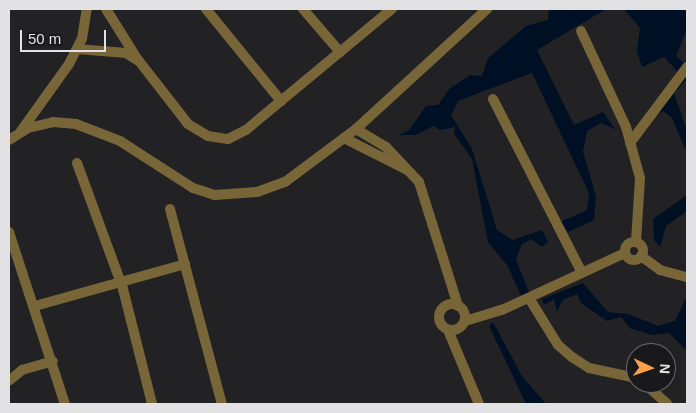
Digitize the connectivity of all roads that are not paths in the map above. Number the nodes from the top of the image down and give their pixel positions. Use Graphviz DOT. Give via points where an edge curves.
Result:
graph roads {
  1 [pos="87,9"];
  2 [pos="106,9"];
  3 [pos="206,9"];
  4 [pos="304,9"];
  5 [pos="392,9"];
  6 [pos="487,9"];
  7 [pos="581,31"];
  8 [pos="77,49"];
  9 [pos="340,52"];
  10 [pos="139,60"];
  11 [pos="687,67"];
  12 [pos="493,99"];
  13 [pos="281,101"];
  14 [pos="356,129"];
  15 [pos="19,132"];
  16 [pos="344,138"];
  17 [pos="9,140"];
  18 [pos="630,143"];
  19 [pos="77,163"];
  20 [pos="408,170"];
  21 [pos="170,209"];
  22 [pos="11,237"];
  23 [pos="636,242"];
  24 [pos="625,253"];
  25 [pos="641,256"];
  26 [pos="185,264"];
  27 [pos="582,273"];
  28 [pos="687,277"];
  29 [pos="121,284"];
  30 [pos="533,305"];
  31 [pos="35,306"];
  32 [pos="458,306"];
  33 [pos="465,321"];
  34 [pos="448,330"];
  35 [pos="53,362"];
  36 [pos="626,376"];
  37 [pos="10,380"];
  38 [pos="655,393"];
  39 [pos="65,404"];
  40 [pos="152,404"];
  41 [pos="222,404"];
  42 [pos="479,404"];
  43 [pos="667,404"];
  1 -- 8 [label="street"];
  2 -- 10 [label="street"];
  3 -- 13 [label="street"];
  4 -- 9 [label="street"];
  5 -- 9 [label="street"];
  6 -- 14 [label="street"];
  7 -- 18 [label="street"];
  8 -- 10 [label="street" via="126,53"];
  8 -- 15 [label="street" via="48,98"];
  9 -- 13 [label="street"];
  10 -- 13 [label="street" via="188,124 208,136 228,139"];
  11 -- 18 [label="street"];
  12 -- 27 [label="street"];
  14 -- 16 [label="street"];
  14 -- 20 [label="street" via="386,147"];
  15 -- 16 [label="street" via="53,122 76,124 120,141 194,188 232,196 285,182"];
  15 -- 17 [label="street"];
  16 -- 20 [label="street" via="390,166"];
  18 -- 23 [label="street" via="642,204"];
  19 -- 29 [label="street"];
  20 -- 32 [label="street" via="419,182"];
  21 -- 26 [label="street"];
  22 -- 31 [label="street"];
  23 -- 24 [label="street" via="627,245"];
  23 -- 25 [label="street" via="643,248"];
  24 -- 25 [label="street" via="634,260"];
  24 -- 27 [label="street"];
  25 -- 28 [label="street" via="660,270"];
  26 -- 29 [label="street"];
  26 -- 41 [label="street"];
  27 -- 30 [label="street"];
  29 -- 31 [label="street"];
  29 -- 40 [label="street"];
  30 -- 33 [label="street"];
  30 -- 36 [label="street" via="572,357 589,368"];
  31 -- 35 [label="street"];
  32 -- 33 [label="street"];
  32 -- 34 [label="street" via="450,304 440,312 441,325"];
  33 -- 34 [label="street" via="456,330"];
  34 -- 42 [label="street"];
  35 -- 37 [label="street" via="22,370"];
  35 -- 39 [label="street"];
  38 -- 43 [label="street"];
}
